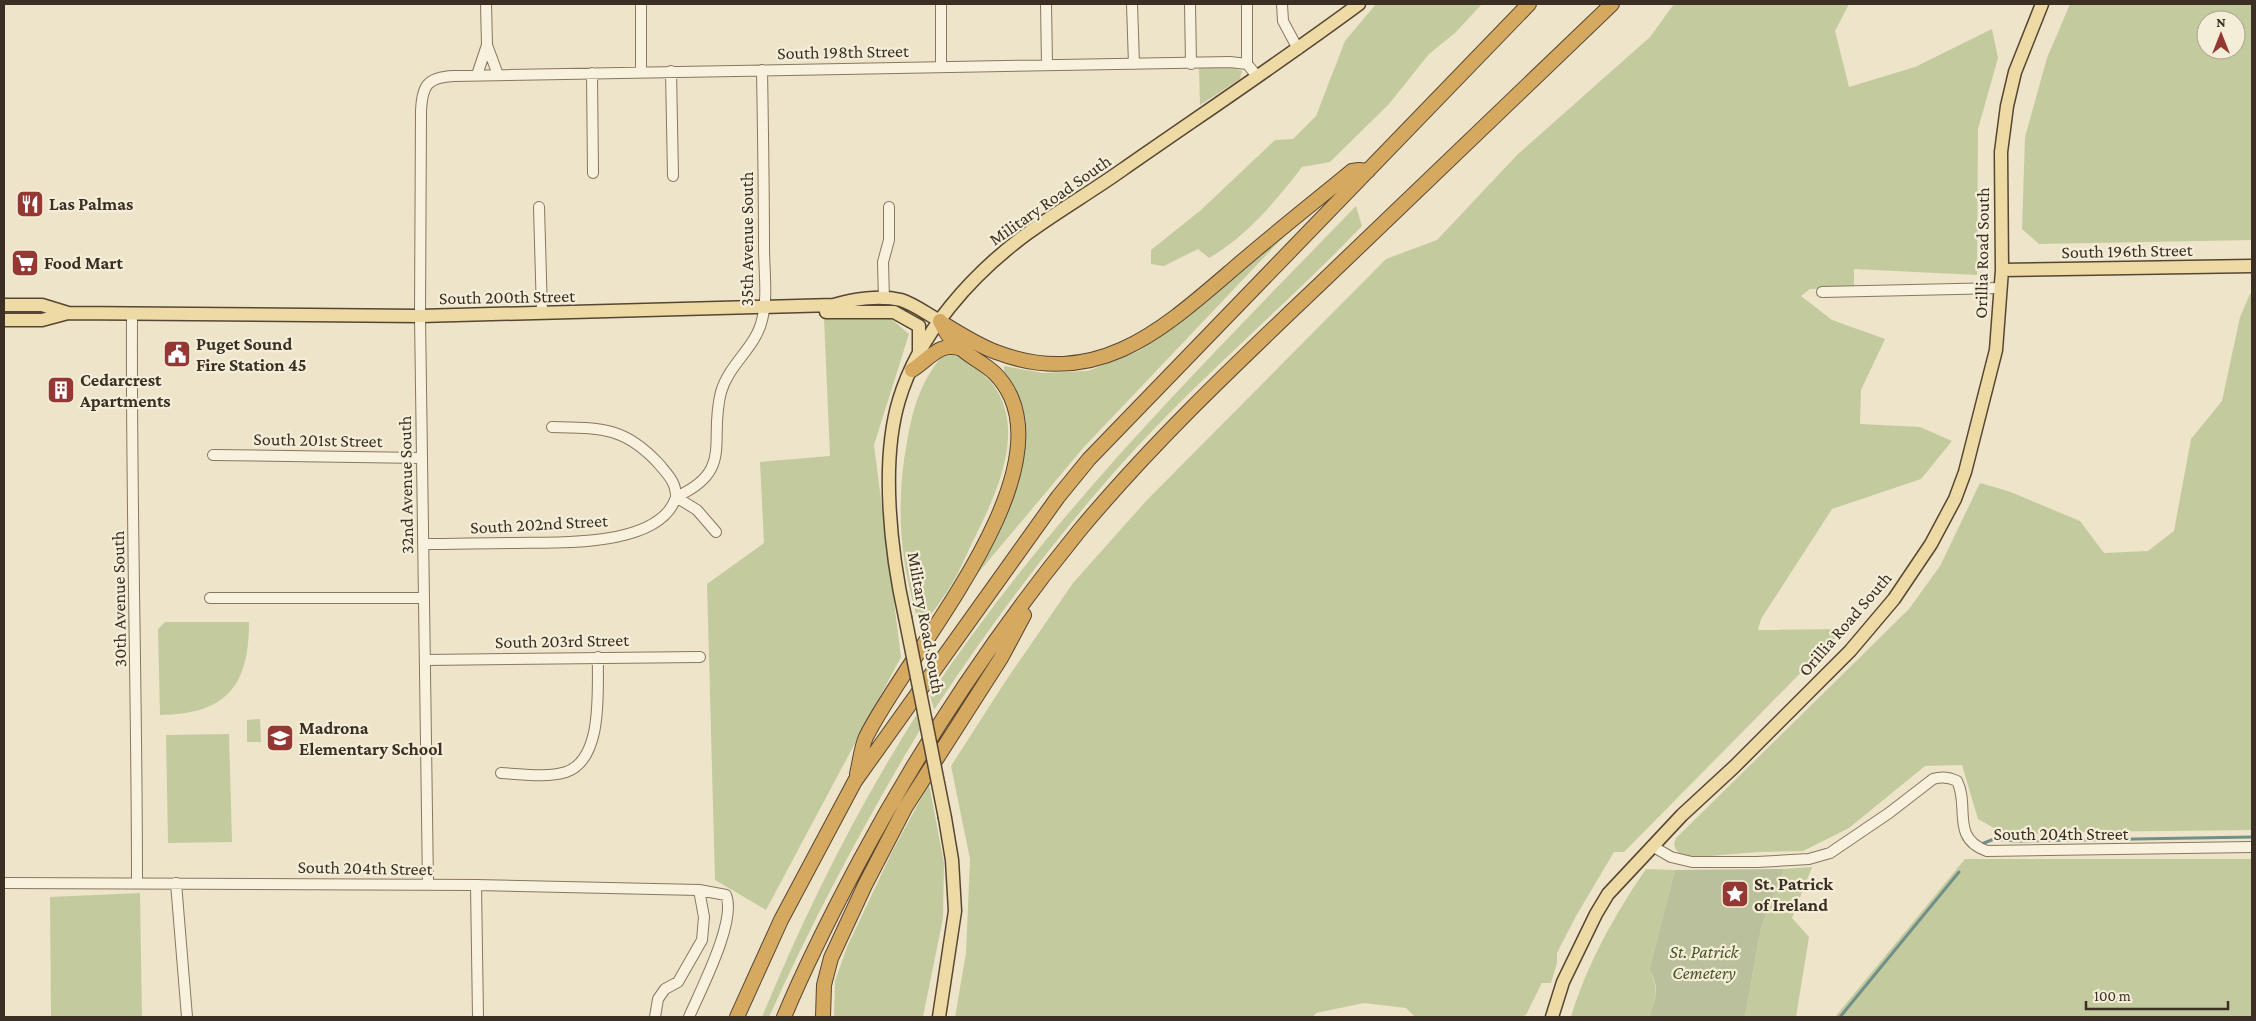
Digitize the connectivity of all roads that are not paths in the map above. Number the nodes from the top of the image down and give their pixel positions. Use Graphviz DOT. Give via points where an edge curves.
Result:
graph roads {
  1 [pos="486,4"];
  2 [pos="641,4"];
  3 [pos="941,4"];
  4 [pos="1046,4"];
  5 [pos="1132,4"];
  6 [pos="1190,4"];
  7 [pos="1246,4"];
  8 [pos="1282,4"];
  9 [pos="1359,4"];
  10 [pos="1529,4"];
  11 [pos="1612,4"];
  12 [pos="2042,4"];
  13 [pos="1347,8"];
  14 [pos="487,45"];
  15 [pos="1298,49"];
  16 [pos="1134,64"];
  17 [pos="1192,64"];
  18 [pos="1247,64"];
  19 [pos="1047,65"];
  20 [pos="941,67"];
  21 [pos="762,70"];
  22 [pos="671,71"];
  23 [pos="641,72"];
  24 [pos="592,73"];
  25 [pos="477,75"];
  26 [pos="498,75"];
  27 [pos="1257,76"];
  28 [pos="426,85"];
  29 [pos="1368,171"];
  30 [pos="593,172"];
  31 [pos="673,176"];
  32 [pos="539,207"];
  33 [pos="888,207"];
  34 [pos="2252,266"];
  35 [pos="2002,270"];
  36 [pos="2001,288"];
  37 [pos="1822,292"];
  38 [pos="884,299"];
  39 [pos="4,305"];
  40 [pos="811,305"];
  41 [pos="764,307"];
  42 [pos="68,313"];
  43 [pos="542,313"];
  44 [pos="132,314"];
  45 [pos="420,316"];
  46 [pos="4,320"];
  47 [pos="940,321"];
  48 [pos="963,350"];
  49 [pos="918,356"];
  50 [pos="912,370"];
  51 [pos="552,427"];
  52 [pos="213,455"];
  53 [pos="422,458"];
  54 [pos="676,497"];
  55 [pos="716,532"];
  56 [pos="423,544"];
  57 [pos="1045,576"];
  58 [pos="210,598"];
  59 [pos="424,598"];
  60 [pos="598,656"];
  61 [pos="700,657"];
  62 [pos="425,660"];
  63 [pos="501,773"];
  64 [pos="855,781"];
  65 [pos="1652,846"];
  66 [pos="2252,847"];
  67 [pos="4,882"];
  68 [pos="137,882"];
  69 [pos="176,883"];
  70 [pos="428,885"];
  71 [pos="476,885"];
  72 [pos="699,890"];
  73 [pos="186,1017"];
  74 [pos="478,1017"];
  75 [pos="655,1017"];
  76 [pos="689,1017"];
  77 [pos="737,1017"];
  78 [pos="784,1017"];
  79 [pos="823,1017"];
  80 [pos="939,1017"];
  81 [pos="1552,1017"];
  1 -- 14 [label="street"];
  2 -- 23 [label="street"];
  3 -- 20 [label="street"];
  4 -- 19 [label="street"];
  5 -- 16 [label="street"];
  6 -- 17 [label="street"];
  7 -- 18 [label="street"];
  8 -- 15 [label="street" via="1283,21"];
  9 -- 13 [label="main road, Military Road South"];
  10 -- 29 [label="highway"];
  11 -- 57 [label="highway" via="1176,425 1085,525"];
  12 -- 35 [label="main road, Orillia Road South" via="2015,72 2006,106 2001,152"];
  13 -- 15 [label="main road, Military Road South"];
  14 -- 25 [label="street"];
  14 -- 26 [label="street"];
  15 -- 27 [label="main road, Military Road South"];
  16 -- 17 [label="street, South 198th Street"];
  16 -- 19 [label="street, South 198th Street"];
  17 -- 18 [label="street, South 198th Street"];
  18 -- 27 [label="street"];
  19 -- 20 [label="street, South 198th Street"];
  20 -- 21 [label="street, South 198th Street"];
  21 -- 22 [label="street, South 198th Street"];
  21 -- 41 [label="street, 35th Avenue South"];
  22 -- 23 [label="street, South 198th Street"];
  22 -- 31 [label="street"];
  23 -- 24 [label="street, South 198th Street"];
  24 -- 26 [label="street, South 198th Street"];
  24 -- 30 [label="street"];
  25 -- 26 [label="street, South 198th Street"];
  25 -- 28 [label="street, South 198th Street" via="442,77"];
  27 -- 47 [label="main road, Military Road South" via="1028,233 984,269"];
  28 -- 45 [label="street, 32nd Avenue South" via="421,111"];
  29 -- 47 [label="highway" via="1352,171 1171,321 1110,355 1069,363 1025,361 981,346"];
  29 -- 64 [label="highway" via="1089,459 1058,497"];
  32 -- 43 [label="street"];
  33 -- 38 [label="street" via="889,240 883,262"];
  34 -- 35 [label="main road, South 196th Street"];
  35 -- 36 [label="main road, Orillia Road South"];
  36 -- 37 [label="street"];
  36 -- 65 [label="main road, Orillia Road South" via="1994,360 1965,472 1955,499 1930,544 1894,599 1850,651"];
  38 -- 40 [label="main road, South 200th Street"];
  38 -- 47 [label="main road, South 200th Street" via="901,300"];
  39 -- 42 [label="main road, South 200th Street" via="42,305"];
  40 -- 41 [label="main road, South 200th Street"];
  40 -- 49 [label="main road" via="818,311 900,314 919,326"];
  41 -- 43 [label="main road, South 200th Street"];
  41 -- 54 [label="street, 35th Avenue South" via="759,329 735,363 722,390 717,451 712,468 700,484"];
  42 -- 44 [label="main road, South 200th Street"];
  42 -- 46 [label="main road, South 200th Street" via="42,320"];
  43 -- 45 [label="main road, South 200th Street"];
  44 -- 45 [label="main road, South 200th Street"];
  44 -- 68 [label="street, 30th Avenue South"];
  45 -- 53 [label="street, 32nd Avenue South"];
  47 -- 48 [label="highway"];
  47 -- 49 [label="main road, Military Road South"];
  48 -- 50 [label="highway" via="954,346 942,348"];
  48 -- 64 [label="highway" via="994,371 1011,398 1018,429 1014,469 998,515 964,581 866,738"];
  49 -- 50 [label="main road, Military Road South"];
  50 -- 80 [label="main road, Military Road South, bridge" via="899,400 890,456 896,574 952,860 955,911"];
  51 -- 54 [label="street" via="604,430 630,439 669,475 675,484"];
  52 -- 53 [label="street, South 201st Street"];
  53 -- 56 [label="street, 32nd Avenue South"];
  54 -- 55 [label="street" via="697,510"];
  54 -- 56 [label="street, South 202nd Street" via="669,511 653,523 611,538 576,542"];
  56 -- 59 [label="street, 32nd Avenue South"];
  57 -- 78 [label="highway" via="980,661 922,749 845,889"];
  57 -- 79 [label="highway" via="1000,658 905,808 865,885 831,958 824,985"];
  58 -- 59 [label="street"];
  59 -- 62 [label="street, 32nd Avenue South"];
  60 -- 61 [label="street, South 203rd Street"];
  60 -- 62 [label="street, South 203rd Street"];
  60 -- 63 [label="street" via="595,728 584,759 566,772"];
  62 -- 70 [label="street, 32nd Avenue South"];
  64 -- 77 [label="highway" via="784,913"];
  65 -- 66 [label="street, South 204th Street" via="1663,854 1692,862 1757,862 1820,857 1940,777 1957,782 1964,831 1979,848 1987,851"];
  65 -- 81 [label="main road, Orillia Road South" via="1608,894 1596,914 1562,982"];
  67 -- 68 [label="street, South 204th Street"];
  68 -- 69 [label="street, South 204th Street"];
  69 -- 70 [label="street, South 204th Street"];
  69 -- 73 [label="street"];
  70 -- 71 [label="street, South 204th Street"];
  71 -- 72 [label="street, South 204th Street"];
  71 -- 74 [label="street"];
  72 -- 75 [label="street" via="704,917 702,940 678,982 665,989 658,999"];
  72 -- 76 [label="street, South 204th Street" via="726,896 728,912 726,928"];
}
